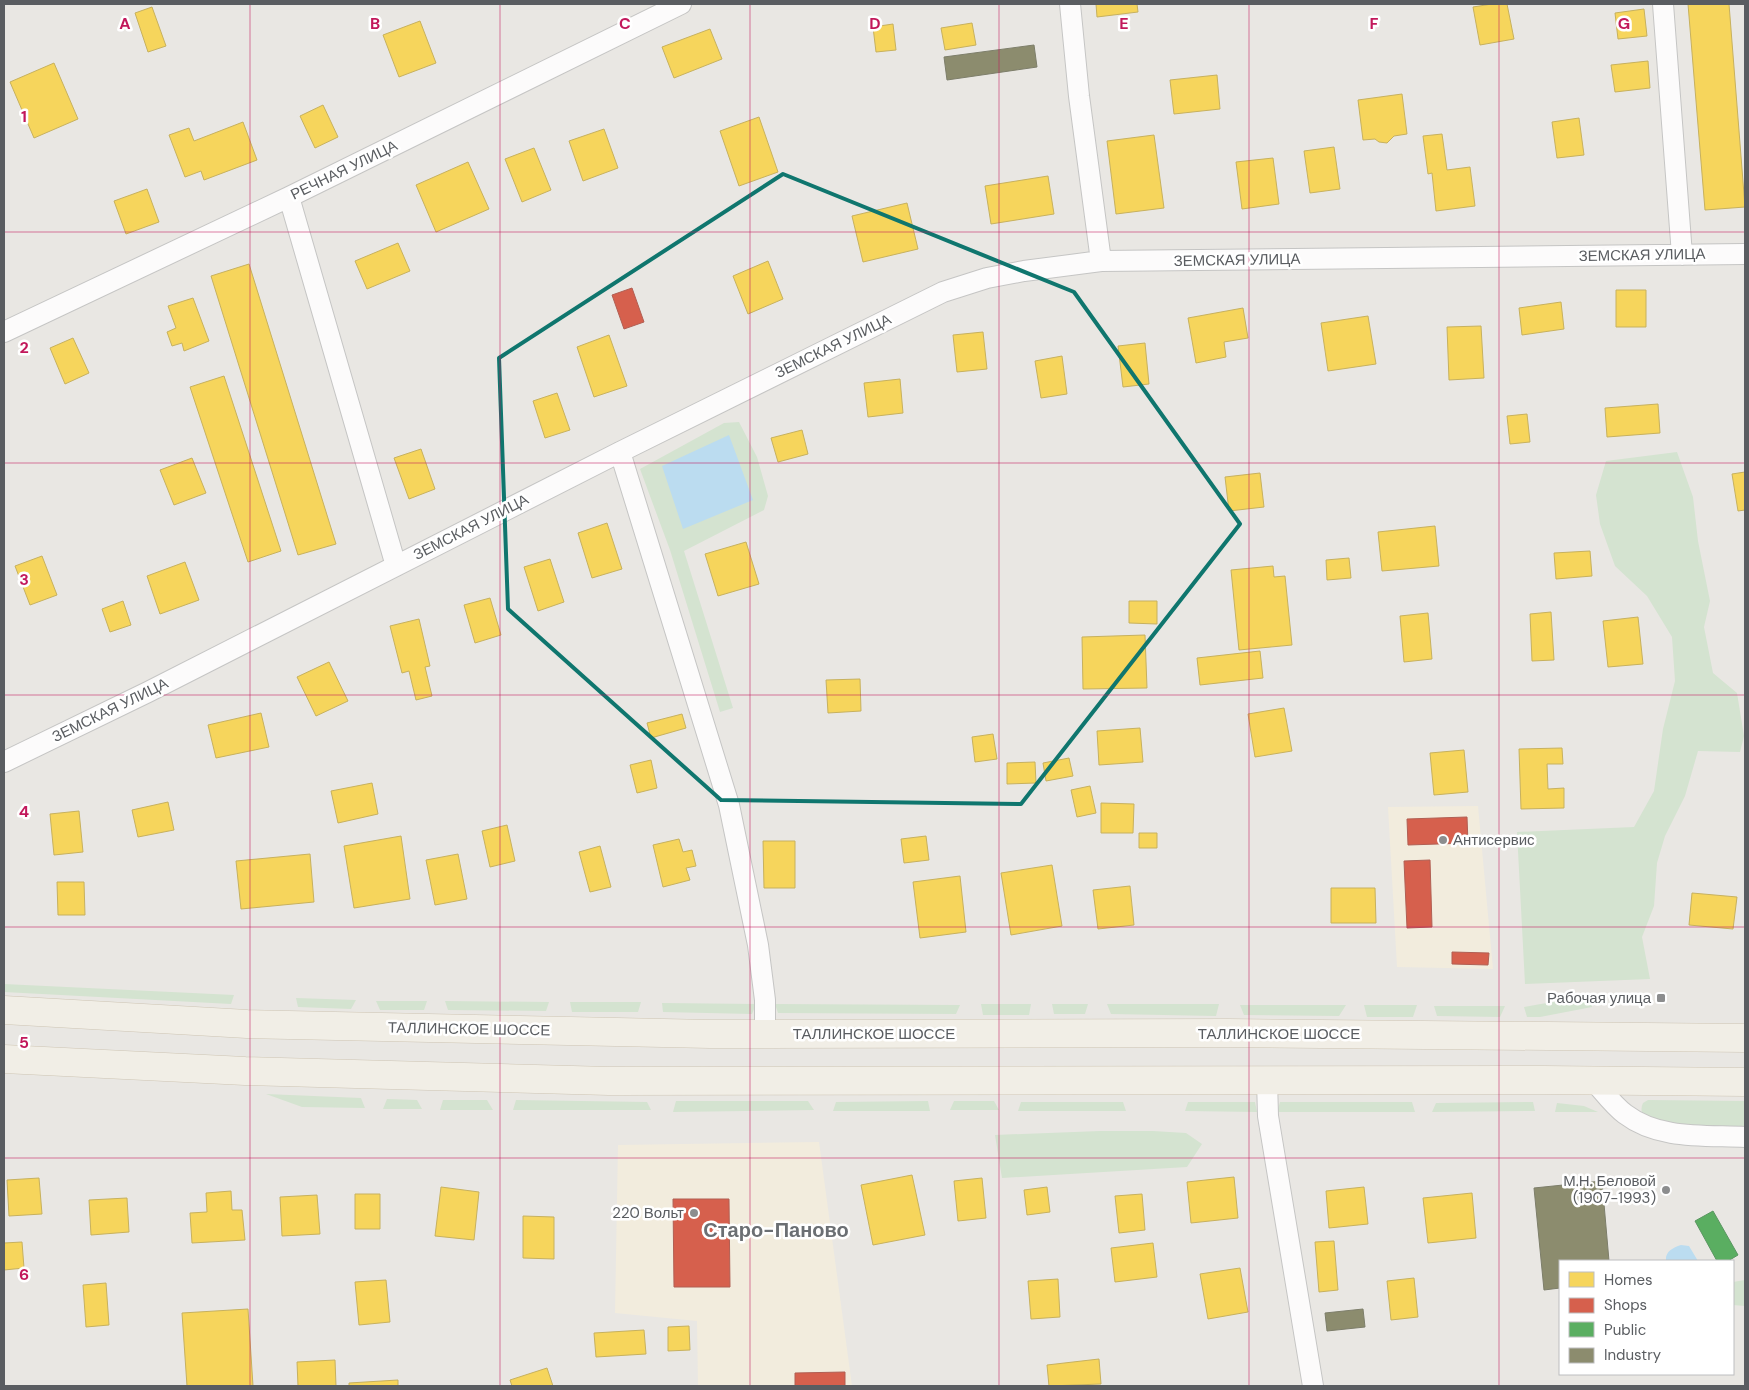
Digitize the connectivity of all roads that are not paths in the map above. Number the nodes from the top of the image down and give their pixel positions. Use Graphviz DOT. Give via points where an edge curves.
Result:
graph roads {
  1 [pos="681,4"];
  2 [pos="1070,4"];
  3 [pos="1662,4"];
  4 [pos="288,197"];
  5 [pos="1745,254"];
  6 [pos="1682,255"];
  7 [pos="1101,261"];
  8 [pos="4,332"];
  9 [pos="620,452"];
  10 [pos="396,566"];
  11 [pos="4,762"];
  12 [pos="4,1010"];
  13 [pos="766,1034"];
  14 [pos="1745,1038"];
  15 [pos="4,1058"];
  16 [pos="1267,1080"];
  17 [pos="1593,1080"];
  18 [pos="1745,1082"];
  19 [pos="1745,1137"];
  20 [pos="1313,1386"];
  1 -- 4 [label="street, РЕЧНАЯ УЛИЦА"];
  2 -- 7 [label="street"];
  3 -- 6 [label="street"];
  4 -- 8 [label="street, РЕЧНАЯ УЛИЦА"];
  4 -- 10 [label="street"];
  5 -- 6 [label="street, ЗЕМСКАЯ УЛИЦА"];
  6 -- 7 [label="street, ЗЕМСКАЯ УЛИЦА"];
  7 -- 9 [label="street, ЗЕМСКАЯ УЛИЦА" via="1024,271 943,292"];
  9 -- 10 [label="street, ЗЕМСКАЯ УЛИЦА"];
  9 -- 13 [label="street" via="729,805 758,946"];
  10 -- 11 [label="street, ЗЕМСКАЯ УЛИЦА"];
  12 -- 13 [label="main road, ТАЛЛИНСКОЕ ШОССЕ" via="255,1025"];
  13 -- 14 [label="main road, ТАЛЛИНСКОЕ ШОССЕ"];
  15 -- 16 [label="main road" via="245,1071 609,1081"];
  16 -- 17 [label="main road"];
  16 -- 20 [label="street" via="1268,1116"];
  17 -- 18 [label="main road"];
  17 -- 19 [label="street" via="1624,1113 1648,1128 1676,1134"];
}
